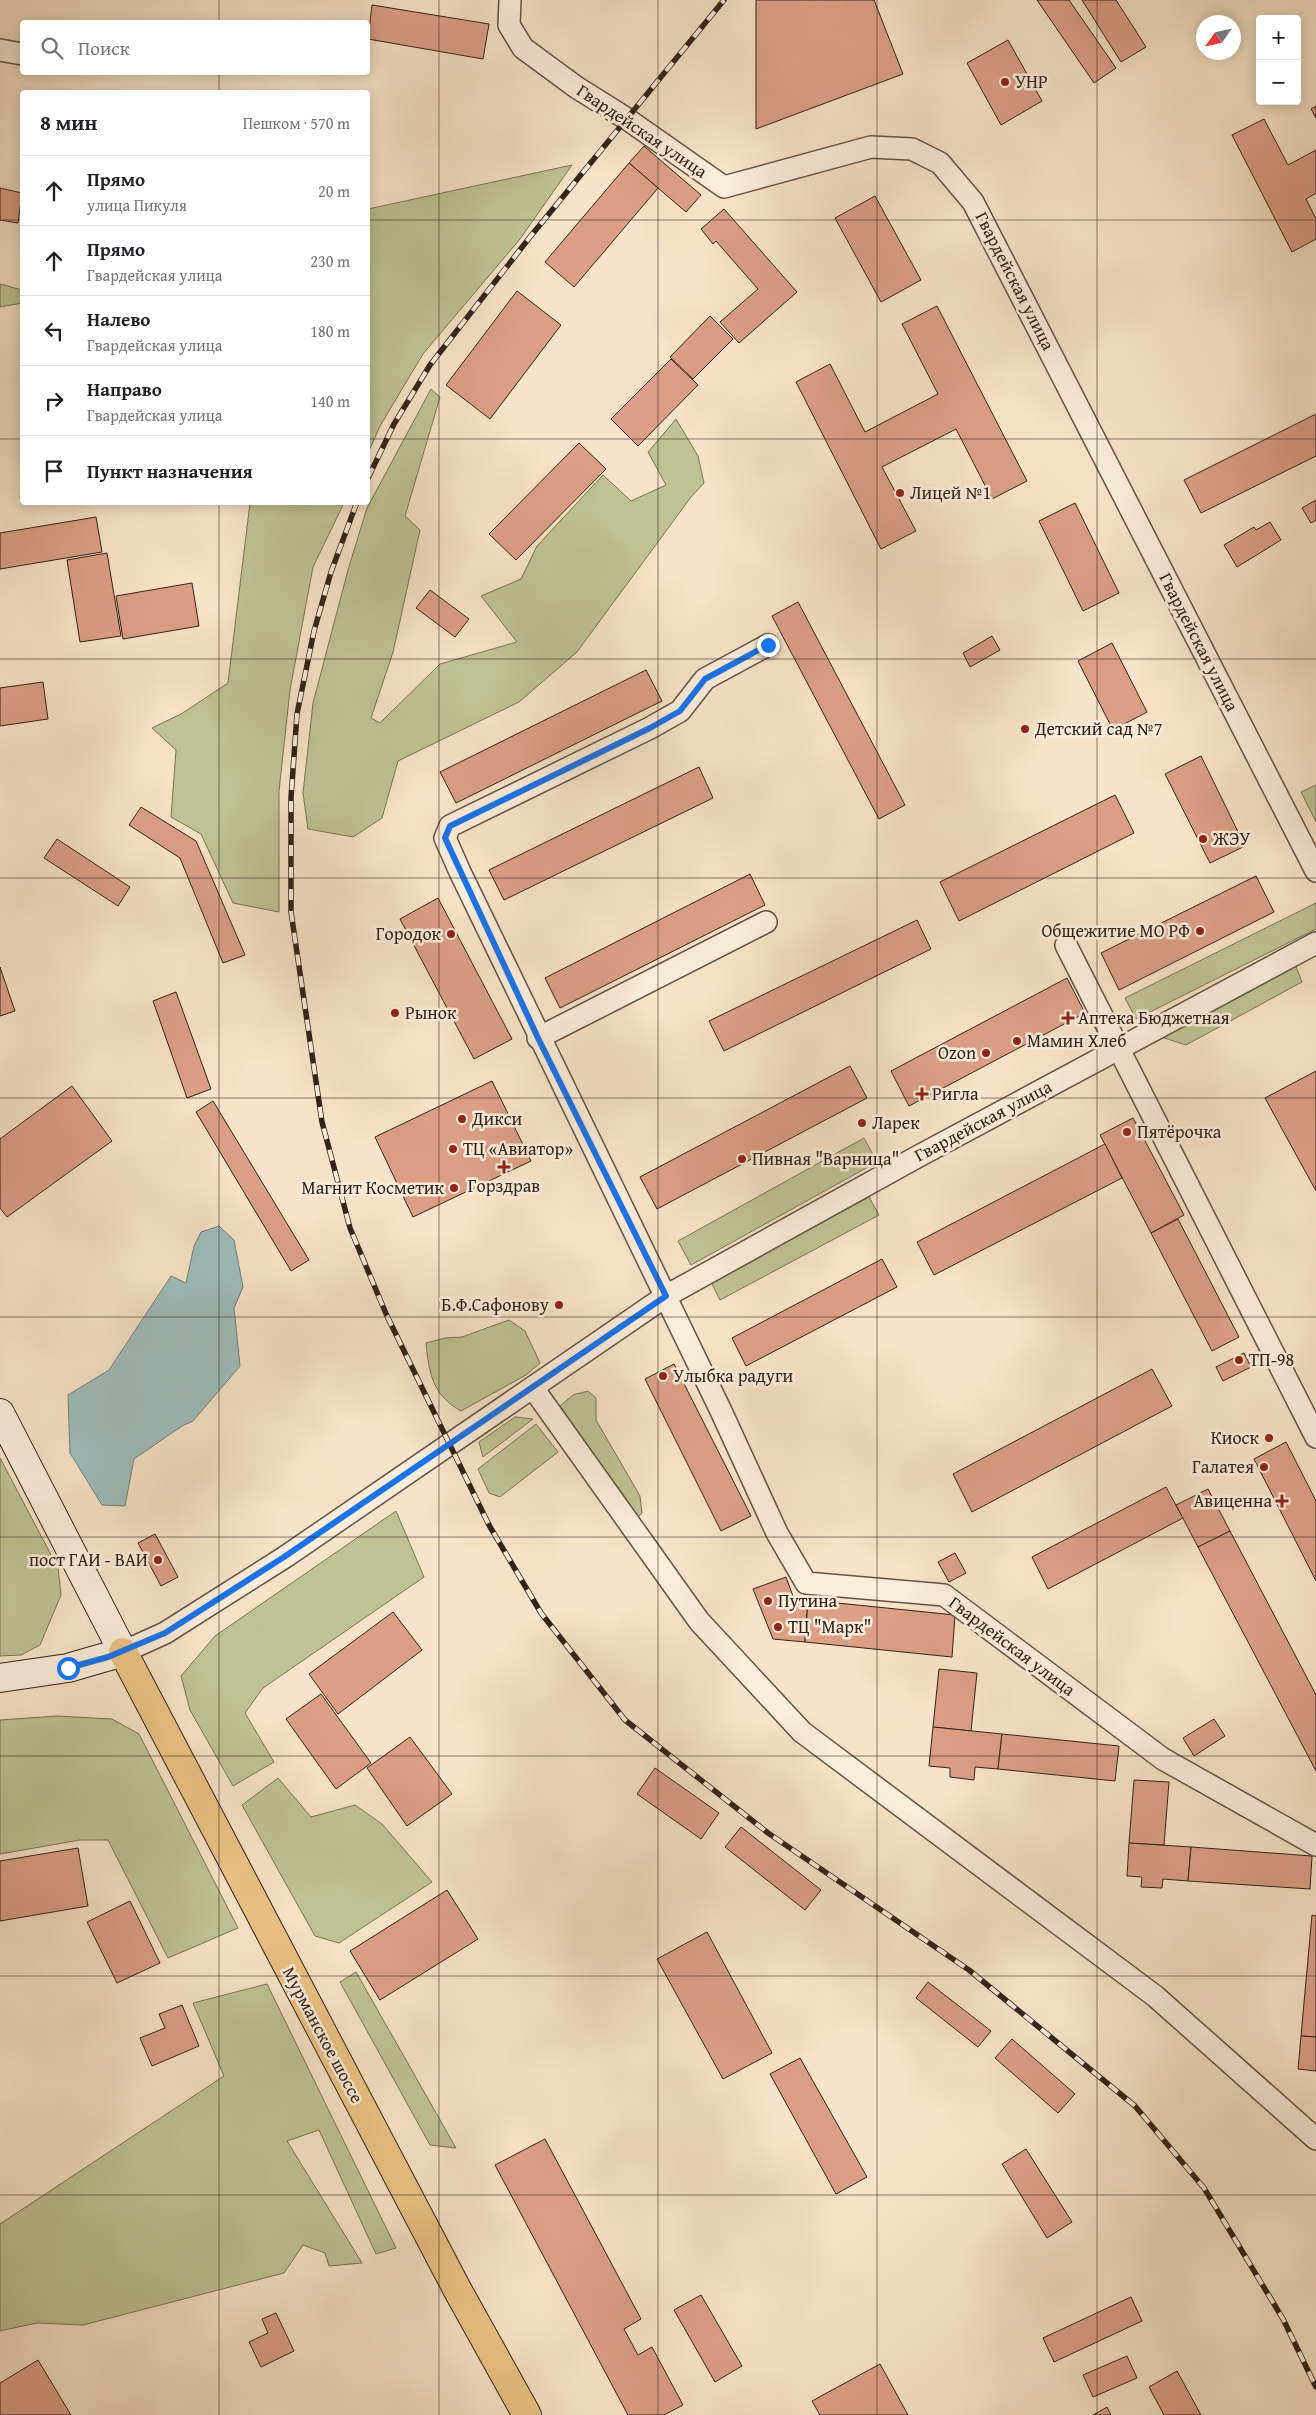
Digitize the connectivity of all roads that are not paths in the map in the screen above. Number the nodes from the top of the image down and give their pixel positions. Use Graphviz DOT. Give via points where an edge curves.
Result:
graph roads {
  1 [pos="510,0"];
  2 [pos="0,50"];
  3 [pos="20,54"];
  4 [pos="768,645"];
  5 [pos="1316,871"];
  6 [pos="766,922"];
  7 [pos="1316,943"];
  8 [pos="1066,945"];
  9 [pos="538,1038"];
  10 [pos="1117,1049"];
  11 [pos="666,1296"];
  12 [pos="533,1388"];
  13 [pos="0,1413"];
  14 [pos="1316,1437"];
  15 [pos="123,1652"];
  16 [pos="0,1678"];
  17 [pos="1316,1845"];
  18 [pos="1316,2139"];
  19 [pos="527,2415"];
  1 -- 5 [label="street, Гвардейская улица" via="509,25 523,48 724,187 870,147 912,148 940,163 974,202"];
  2 -- 3 [label="street"];
  4 -- 9 [label="street, Гвардейская улица" via="705,679 680,711 450,826 445,838"];
  6 -- 9 [label="street"];
  7 -- 10 [label="street, Гвардейская улица"];
  8 -- 10 [label="street"];
  9 -- 11 [label="street, Гвардейская улица"];
  10 -- 11 [label="street, Гвардейская улица"];
  10 -- 14 [label="street"];
  11 -- 12 [label="street, Гвардейская улица"];
  11 -- 17 [label="street, Гвардейская улица" via="777,1533 806,1583 944,1595 1163,1759"];
  12 -- 15 [label="street, Гвардейская улица" via="284,1557 165,1633"];
  12 -- 18 [label="street" via="699,1621 802,1732 1155,1996"];
  13 -- 15 [label="main road"];
  15 -- 16 [label="main road" via="68,1668"];
  15 -- 19 [label="main road, Мурманское шоссе" via="457,2290"];
}
